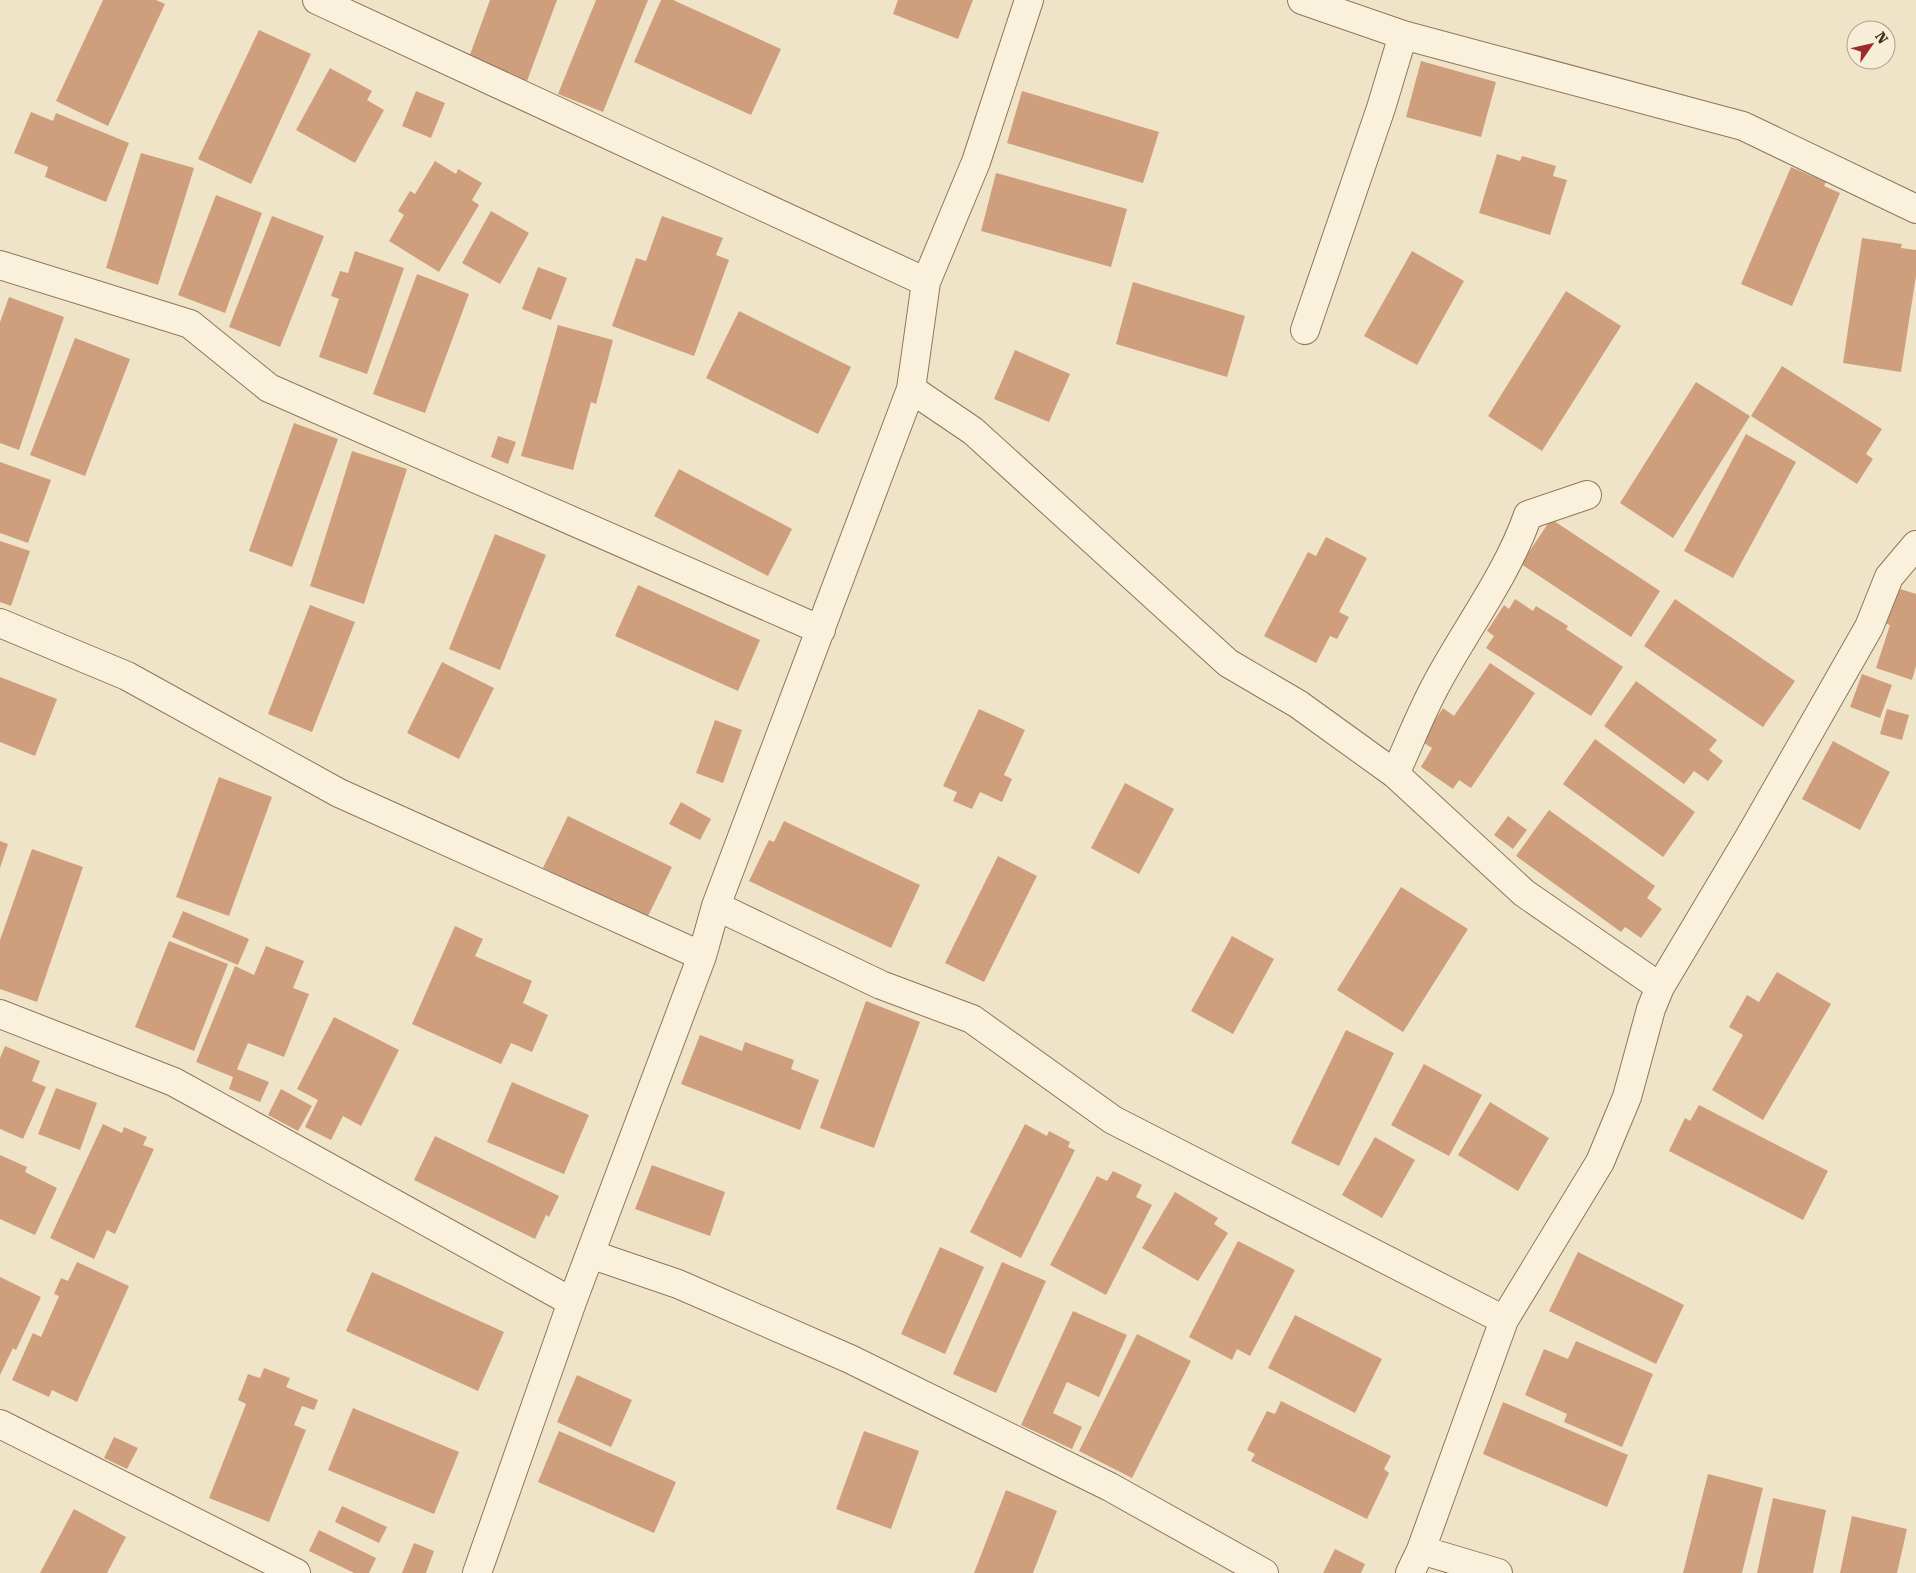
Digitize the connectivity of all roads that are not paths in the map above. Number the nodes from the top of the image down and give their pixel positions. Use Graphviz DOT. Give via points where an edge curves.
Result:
graph roads {
  1 [pos="317,0"];
  2 [pos="1029,0"];
  3 [pos="1302,0"];
  4 [pos="1403,35"];
  5 [pos="1916,209"];
  6 [pos="0,265"];
  7 [pos="926,282"];
  8 [pos="1305,330"];
  9 [pos="911,390"];
  10 [pos="1587,495"];
  11 [pos="1916,544"];
  12 [pos="0,623"];
  13 [pos="821,630"];
  14 [pos="1396,774"];
  15 [pos="716,906"];
  16 [pos="702,956"];
  17 [pos="1660,987"];
  18 [pos="0,1014"];
  19 [pos="590,1254"];
  20 [pos="572,1302"];
  21 [pos="1504,1320"];
  22 [pos="0,1424"];
  23 [pos="1415,1562"];
  24 [pos="296,1573"];
  25 [pos="477,1573"];
  26 [pos="1264,1573"];
  27 [pos="1498,1573"];
  1 -- 7 [label="street"];
  2 -- 7 [label="street" via="976,162"];
  3 -- 4 [label="street"];
  4 -- 5 [label="street" via="1743,126"];
  4 -- 8 [label="street"];
  6 -- 13 [label="street" via="190,324 269,388"];
  7 -- 9 [label="street"];
  9 -- 13 [label="street"];
  9 -- 14 [label="street" via="973,431 1228,663 1298,704"];
  10 -- 14 [label="street" via="1528,515 1521,536 1489,596 1436,684"];
  11 -- 17 [label="street" via="1888,577 1869,627"];
  12 -- 16 [label="street" via="127,676 339,793"];
  13 -- 15 [label="street"];
  14 -- 17 [label="street" via="1524,893"];
  15 -- 16 [label="street"];
  15 -- 21 [label="street" via="881,985 972,1020 1113,1120"];
  16 -- 19 [label="street"];
  17 -- 21 [label="street" via="1627,1098 1600,1162"];
  18 -- 20 [label="street" via="174,1082"];
  19 -- 20 [label="street"];
  19 -- 26 [label="street" via="678,1284 850,1358 1110,1487"];
  20 -- 25 [label="street"];
  21 -- 23 [label="street"];
  22 -- 24 [label="street"];
  23 -- 27 [label="street"];
}
